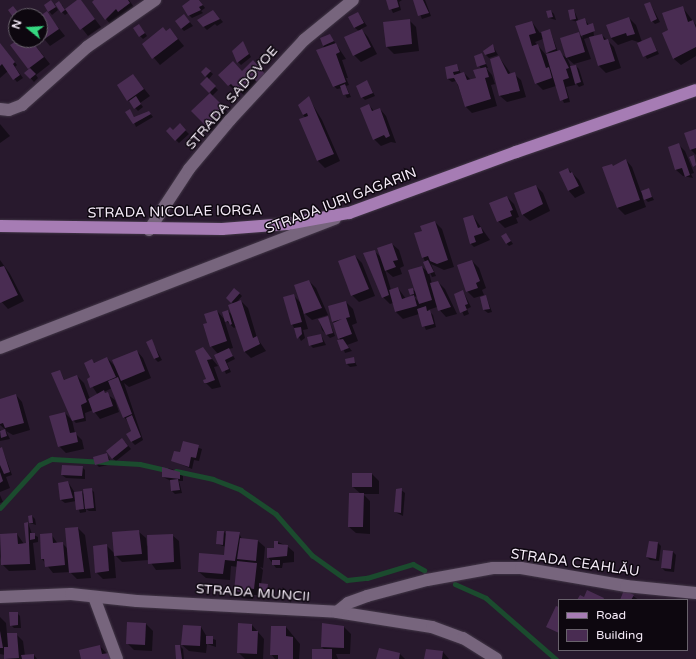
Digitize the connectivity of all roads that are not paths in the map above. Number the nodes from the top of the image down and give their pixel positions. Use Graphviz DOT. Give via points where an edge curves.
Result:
graph roads {
  1 [pos="154,0"];
  2 [pos="353,0"];
  3 [pos="696,90"];
  4 [pos="0,109"];
  5 [pos="349,213"];
  6 [pos="0,226"];
  7 [pos="149,230"];
  8 [pos="0,348"];
  9 [pos="696,594"];
  10 [pos="94,596"];
  11 [pos="0,597"];
  12 [pos="337,612"];
  13 [pos="117,659"];
  14 [pos="496,659"];
  1 -- 4 [label="street" via="87,47 22,105 9,110"];
  2 -- 7 [label="street, STRADA SADOVOE" via="304,40 230,120 189,169"];
  3 -- 5 [label="main road, STRADA IURI GAGARIN"];
  5 -- 7 [label="main road, STRADA NICOLAE IORGA" via="273,225"];
  5 -- 8 [label="street, STRADA IURI GAGARIN"];
  6 -- 7 [label="main road, STRADA NICOLAE IORGA"];
  9 -- 12 [label="street, STRADA CEAHLĂU" via="626,586 521,568 493,568 427,580 367,596"];
  10 -- 11 [label="street, STRADA MUNCII" via="46,593"];
  10 -- 12 [label="street, STRADA MUNCII" via="304,612"];
  10 -- 13 [label="street"];
  12 -- 14 [label="street, STRADA MUNCII" via="432,627 463,638"];
}
